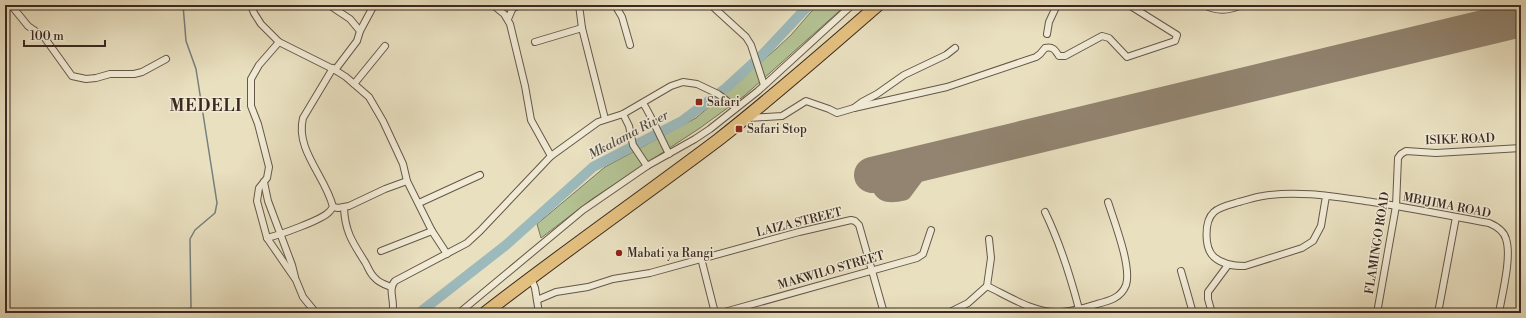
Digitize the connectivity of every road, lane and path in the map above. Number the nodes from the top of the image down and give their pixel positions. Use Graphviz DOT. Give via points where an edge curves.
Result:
graph roads {
  1 [pos="11,5"];
  2 [pos="251,5"];
  3 [pos="329,5"];
  4 [pos="374,5"];
  5 [pos="493,5"];
  6 [pos="521,5"];
  7 [pos="579,5"];
  8 [pos="616,5"];
  9 [pos="711,5"];
  10 [pos="852,5"];
  11 [pos="878,5"];
  12 [pos="1057,5"];
  13 [pos="1129,5"];
  14 [pos="1204,5"];
  15 [pos="1241,5"];
  16 [pos="514,7"];
  17 [pos="508,19"];
  18 [pos="582,28"];
  19 [pos="360,31"];
  20 [pos="1047,34"];
  21 [pos="279,42"];
  22 [pos="535,42"];
  23 [pos="630,45"];
  24 [pos="385,46"];
  25 [pos="955,48"];
  26 [pos="166,60"];
  27 [pos="334,69"];
  28 [pos="354,84"];
  29 [pos="764,85"];
  30 [pos="643,103"];
  31 [pos="736,108"];
  32 [pos="854,108"];
  33 [pos="623,114"];
  34 [pos="746,118"];
  35 [pos="605,119"];
  36 [pos="1521,148"];
  37 [pos="668,154"];
  38 [pos="1401,154"];
  39 [pos="551,156"];
  40 [pos="647,166"];
  41 [pos="480,175"];
  42 [pos="407,180"];
  43 [pos="264,182"];
  44 [pos="1326,196"];
  45 [pos="1108,202"];
  46 [pos="419,203"];
  47 [pos="1396,206"];
  48 [pos="333,207"];
  49 [pos="344,208"];
  50 [pos="1045,212"];
  51 [pos="1456,217"];
  52 [pos="931,230"];
  53 [pos="432,231"];
  54 [pos="281,235"];
  55 [pos="267,238"];
  56 [pos="989,239"];
  57 [pos="381,251"];
  58 [pos="447,254"];
  59 [pos="701,258"];
  60 [pos="1228,265"];
  61 [pos="872,270"];
  62 [pos="1181,271"];
  63 [pos="530,278"];
  64 [pos="296,280"];
  65 [pos="986,286"];
  66 [pos="391,287"];
  67 [pos="537,300"];
  68 [pos="1079,309"];
  69 [pos="1038,311"];
  70 [pos="316,313"];
  71 [pos="392,313"];
  72 [pos="459,313"];
  73 [pos="485,313"];
  74 [pos="539,313"];
  75 [pos="715,313"];
  76 [pos="721,313"];
  77 [pos="884,313"];
  78 [pos="951,313"];
  79 [pos="1193,313"];
  80 [pos="1212,313"];
  81 [pos="1377,313"];
  82 [pos="1438,313"];
  83 [pos="1499,313"];
  1 -- 26 [label="street" via="28,26 44,37 72,76 86,79 110,74 134,74"];
  2 -- 21 [label="street" via="261,24"];
  3 -- 19 [label="street" via="350,19"];
  4 -- 19 [label="street"];
  5 -- 17 [label="street"];
  6 -- 16 [label="street"];
  7 -- 18 [label="street"];
  8 -- 23 [label="street"];
  9 -- 29 [label="street" via="751,44"];
  10 -- 29 [label="street"];
  11 -- 34 [label="highway"];
  12 -- 20 [label="street" via="1049,22"];
  13 -- 32 [label="street" via="1177,35 1175,41 1127,57 1109,38 1102,36 1065,56 1059,56 1050,47 1045,48 1036,57 947,87"];
  14 -- 15 [label="street" via="1217,10"];
  16 -- 17 [label="street"];
  17 -- 39 [label="street" via="525,86 529,114"];
  18 -- 22 [label="street"];
  18 -- 35 [label="street"];
  19 -- 27 [label="street" via="357,41"];
  21 -- 27 [label="street"];
  21 -- 43 [label="street" via="259,65 251,79 252,106 269,167"];
  24 -- 28 [label="street"];
  25 -- 32 [label="street" via="904,75"];
  27 -- 28 [label="street"];
  27 -- 48 [label="street" via="303,118 301,126 309,154"];
  28 -- 42 [label="street" via="369,97 378,112 403,164"];
  29 -- 31 [label="street"];
  30 -- 31 [label="street" via="671,86 683,82 697,84 718,94"];
  30 -- 33 [label="street"];
  30 -- 37 [label="street"];
  31 -- 37 [label="street" via="699,136"];
  32 -- 34 [label="street" via="837,112 806,101 782,116"];
  33 -- 35 [label="street"];
  33 -- 40 [label="street" via="629,126 633,145"];
  34 -- 63 [label="highway"];
  35 -- 39 [label="street" via="594,124"];
  36 -- 38 [label="street, ISIKE ROAD" via="1436,153 1406,151"];
  37 -- 40 [label="street"];
  38 -- 47 [label="street, FLAMINGO ROAD" via="1398,158"];
  39 -- 58 [label="street" via="480,231"];
  40 -- 72 [label="street" via="574,218"];
  41 -- 46 [label="street"];
  42 -- 46 [label="street"];
  42 -- 49 [label="street"];
  43 -- 54 [label="street"];
  43 -- 55 [label="street" via="259,188 257,201"];
  44 -- 47 [label="street, MBIJIMA ROAD"];
  44 -- 60 [label="street" via="1321,226 1312,241 1302,248 1246,266"];
  44 -- 60 [label="street, MBIJIMA ROAD" via="1291,193 1262,196 1214,212 1208,220 1206,231 1208,246 1214,257"];
  45 -- 68 [label="street" via="1126,264 1126,285 1120,295 1112,301"];
  46 -- 53 [label="street"];
  47 -- 51 [label="street, MBIJIMA ROAD"];
  47 -- 81 [label="street, FLAMINGO ROAD"];
  48 -- 49 [label="street"];
  48 -- 54 [label="street" via="322,217"];
  49 -- 66 [label="street" via="344,217 356,250 374,278"];
  50 -- 68 [label="street" via="1066,262"];
  51 -- 82 [label="street"];
  51 -- 83 [label="street, MBIJIMA ROAD" via="1494,225 1506,238 1506,272"];
  52 -- 61 [label="street, MAKWILO STREET" via="921,256"];
  53 -- 57 [label="street"];
  53 -- 58 [label="street"];
  54 -- 55 [label="street"];
  54 -- 64 [label="street"];
  55 -- 64 [label="street"];
  56 -- 65 [label="street" via="991,258"];
  58 -- 66 [label="street" via="397,279"];
  59 -- 61 [label="street, LAIZA STREET" via="851,220 859,226"];
  59 -- 67 [label="street" via="650,273 556,292"];
  59 -- 75 [label="street"];
  60 -- 80 [label="street" via="1208,292"];
  61 -- 76 [label="street, MAKWILO STREET"];
  61 -- 77 [label="street, LAIZA STREET"];
  62 -- 79 [label="street"];
  63 -- 67 [label="street"];
  63 -- 73 [label="highway"];
  64 -- 70 [label="street" via="303,296"];
  65 -- 69 [label="street"];
  65 -- 78 [label="street" via="968,303"];
  66 -- 71 [label="street"];
  67 -- 74 [label="street"];
  68 -- 69 [label="street"];
}
